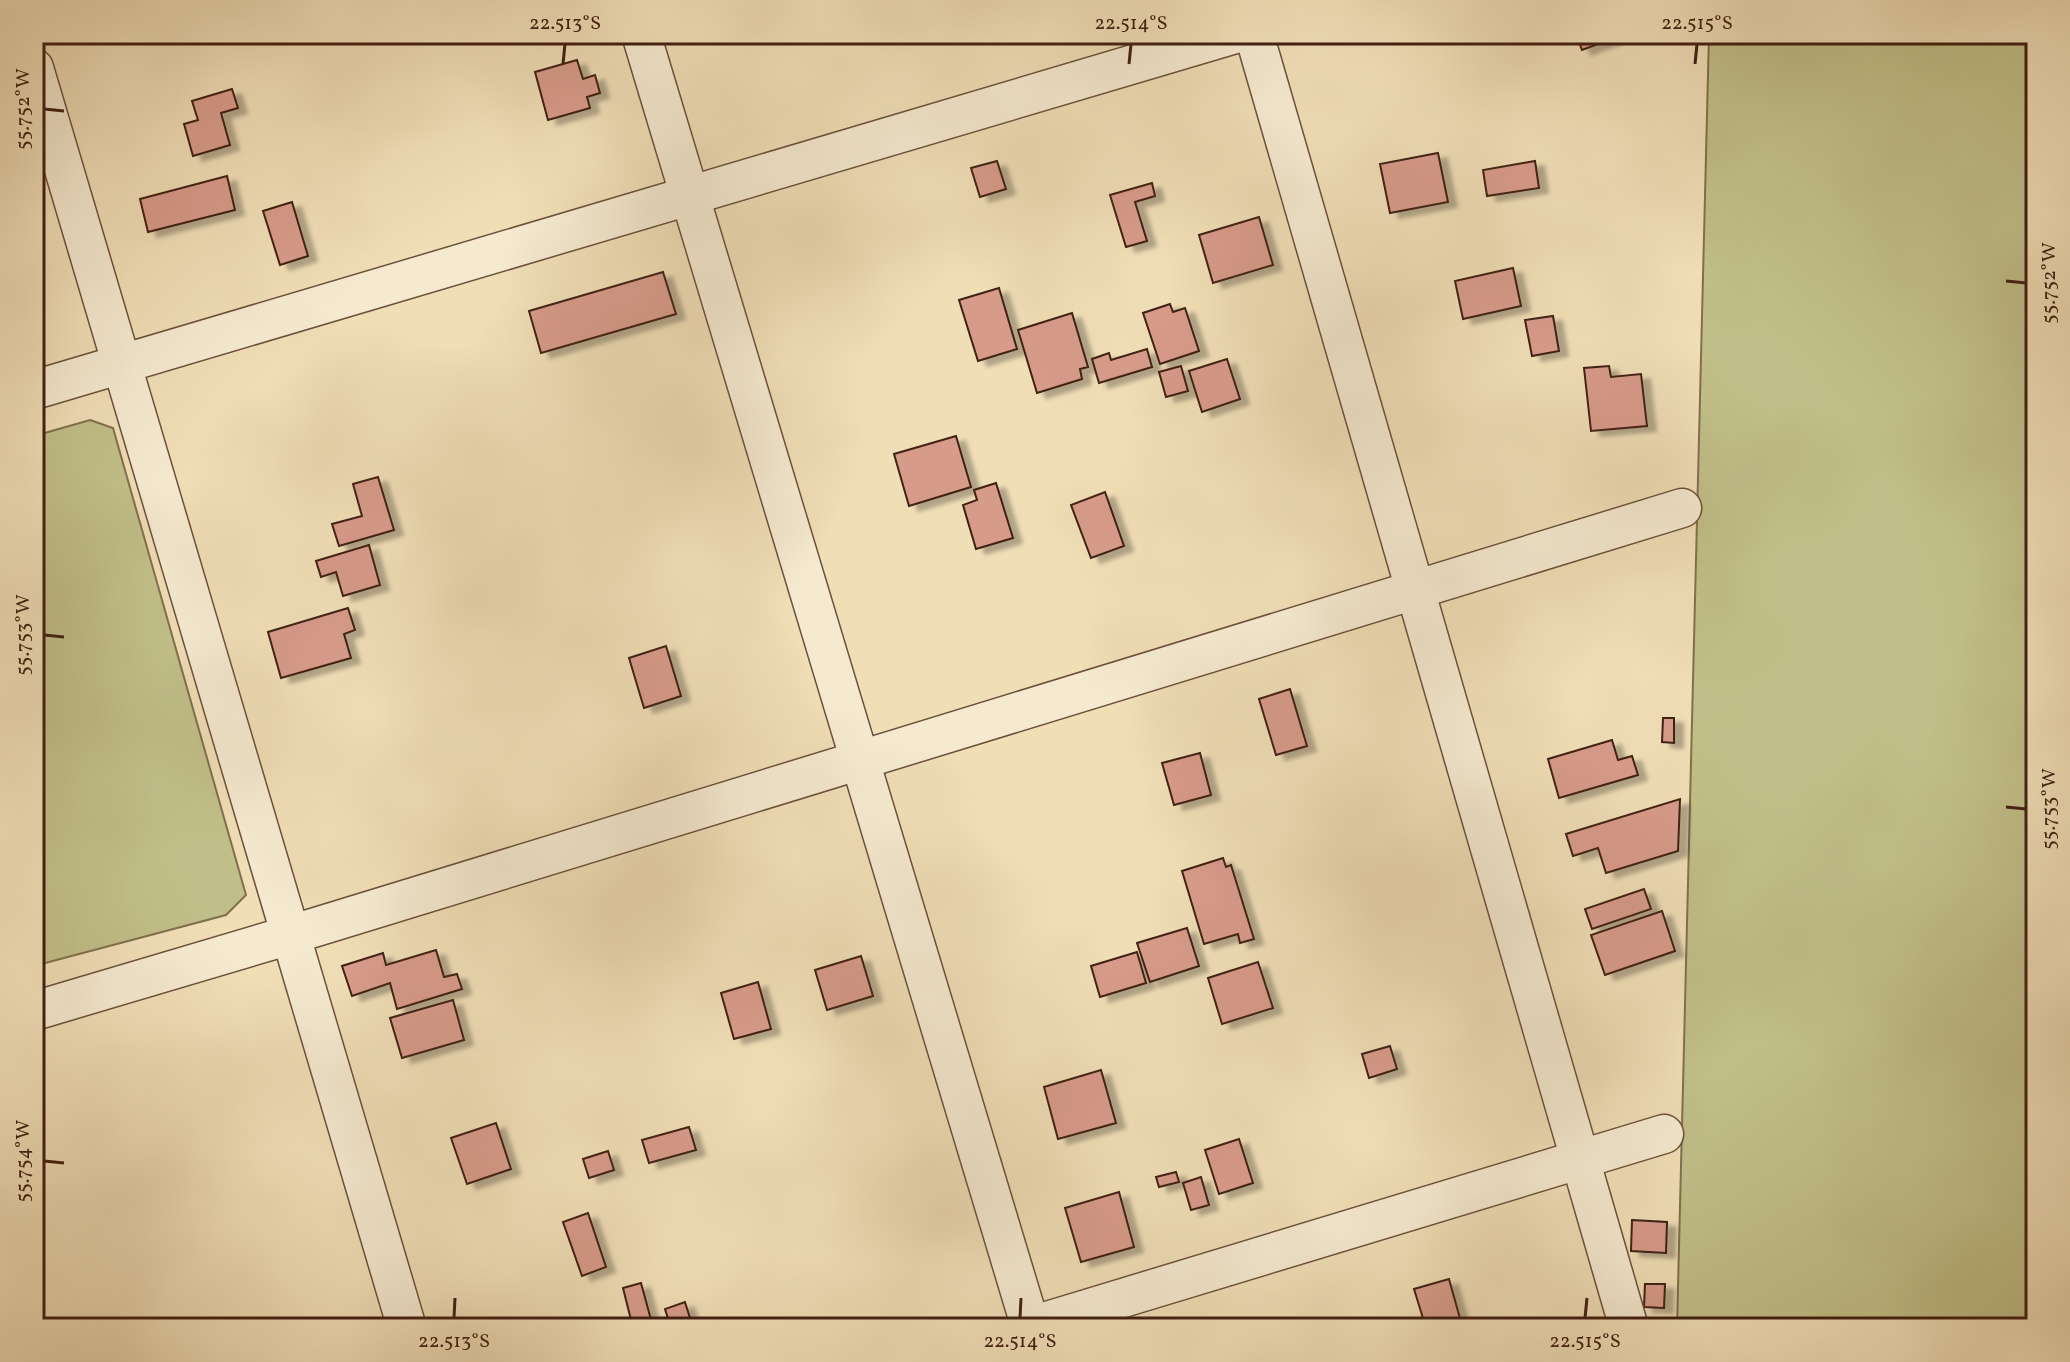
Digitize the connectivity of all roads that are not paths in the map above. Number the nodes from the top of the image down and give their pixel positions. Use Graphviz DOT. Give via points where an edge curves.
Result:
graph roads {
  1 [pos="641,34"];
  2 [pos="1235,34"];
  3 [pos="1254,34"];
  4 [pos="34,68"];
  5 [pos="689,196"];
  6 [pos="122,364"];
  7 [pos="34,390"];
  8 [pos="1682,508"];
  9 [pos="1415,590"];
  10 [pos="860,760"];
  11 [pos="290,935"];
  12 [pos="34,1011"];
  13 [pos="1664,1134"];
  14 [pos="1580,1160"];
  15 [pos="1028,1327"];
  16 [pos="407,1328"];
  17 [pos="1629,1328"];
  1 -- 5 [label="street"];
  2 -- 5 [label="street"];
  3 -- 9 [label="street"];
  4 -- 6 [label="street"];
  5 -- 6 [label="street"];
  5 -- 10 [label="street"];
  6 -- 7 [label="street"];
  6 -- 11 [label="street"];
  8 -- 9 [label="street"];
  9 -- 10 [label="street"];
  9 -- 14 [label="street"];
  10 -- 11 [label="street"];
  10 -- 15 [label="street"];
  11 -- 12 [label="street"];
  11 -- 16 [label="street"];
  13 -- 14 [label="street"];
  14 -- 15 [label="street"];
  14 -- 17 [label="street"];
}
